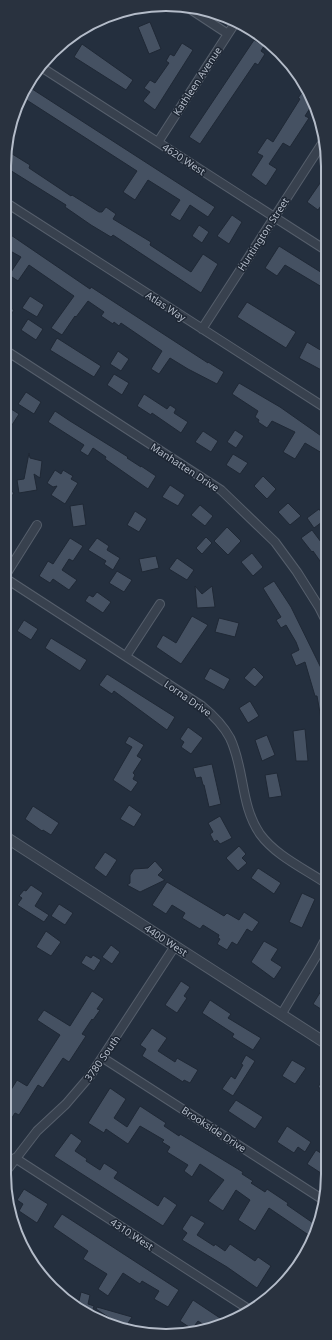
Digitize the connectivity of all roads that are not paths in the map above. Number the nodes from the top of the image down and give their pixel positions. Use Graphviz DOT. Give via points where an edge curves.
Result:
graph roads {
  1 [pos="198,14"];
  2 [pos="233,26"];
  3 [pos="228,34"];
  4 [pos="45,69"];
  5 [pos="158,142"];
  6 [pos="320,147"];
  7 [pos="11,206"];
  8 [pos="274,217"];
  9 [pos="321,247"];
  10 [pos="202,329"];
  11 [pos="11,354"];
  12 [pos="321,405"];
  13 [pos="37,525"];
  14 [pos="11,567"];
  15 [pos="11,581"];
  16 [pos="160,604"];
  17 [pos="321,611"];
  18 [pos="126,656"];
  19 [pos="11,841"];
  20 [pos="321,880"];
  21 [pos="174,946"];
  22 [pos="321,947"];
  23 [pos="281,1014"];
  24 [pos="321,1040"];
  25 [pos="103,1058"];
  26 [pos="15,1158"];
  27 [pos="11,1164"];
  28 [pos="319,1197"];
  29 [pos="245,1307"];
  1 -- 3 [label="street"];
  2 -- 3 [label="street, Kathleen Avenue"];
  3 -- 5 [label="street, Kathleen Avenue"];
  4 -- 5 [label="street, 4620 West"];
  5 -- 8 [label="street, 4620 West"];
  6 -- 8 [label="street, Huntington Street"];
  7 -- 10 [label="street, Atlas Way"];
  8 -- 9 [label="street, 4620 West"];
  8 -- 10 [label="street, Huntington Street"];
  10 -- 12 [label="street, Atlas Way"];
  11 -- 17 [label="street, Manhatten Drive" via="221,490 275,542"];
  13 -- 14 [label="street"];
  15 -- 18 [label="street, Lorna Drive"];
  16 -- 18 [label="street"];
  18 -- 20 [label="street, Lorna Drive" via="213,715 223,726 235,755 246,806 261,835 281,854"];
  19 -- 21 [label="street, 4400 West"];
  21 -- 23 [label="street, 4400 West"];
  21 -- 25 [label="street, 3780 South"];
  22 -- 23 [label="street"];
  23 -- 24 [label="street, 4400 West"];
  25 -- 26 [label="street, 3780 South" via="77,1091 37,1131"];
  25 -- 28 [label="street, Brookside Drive"];
  26 -- 27 [label="street, 3780 South"];
  26 -- 29 [label="street, 4310 West"];
}
